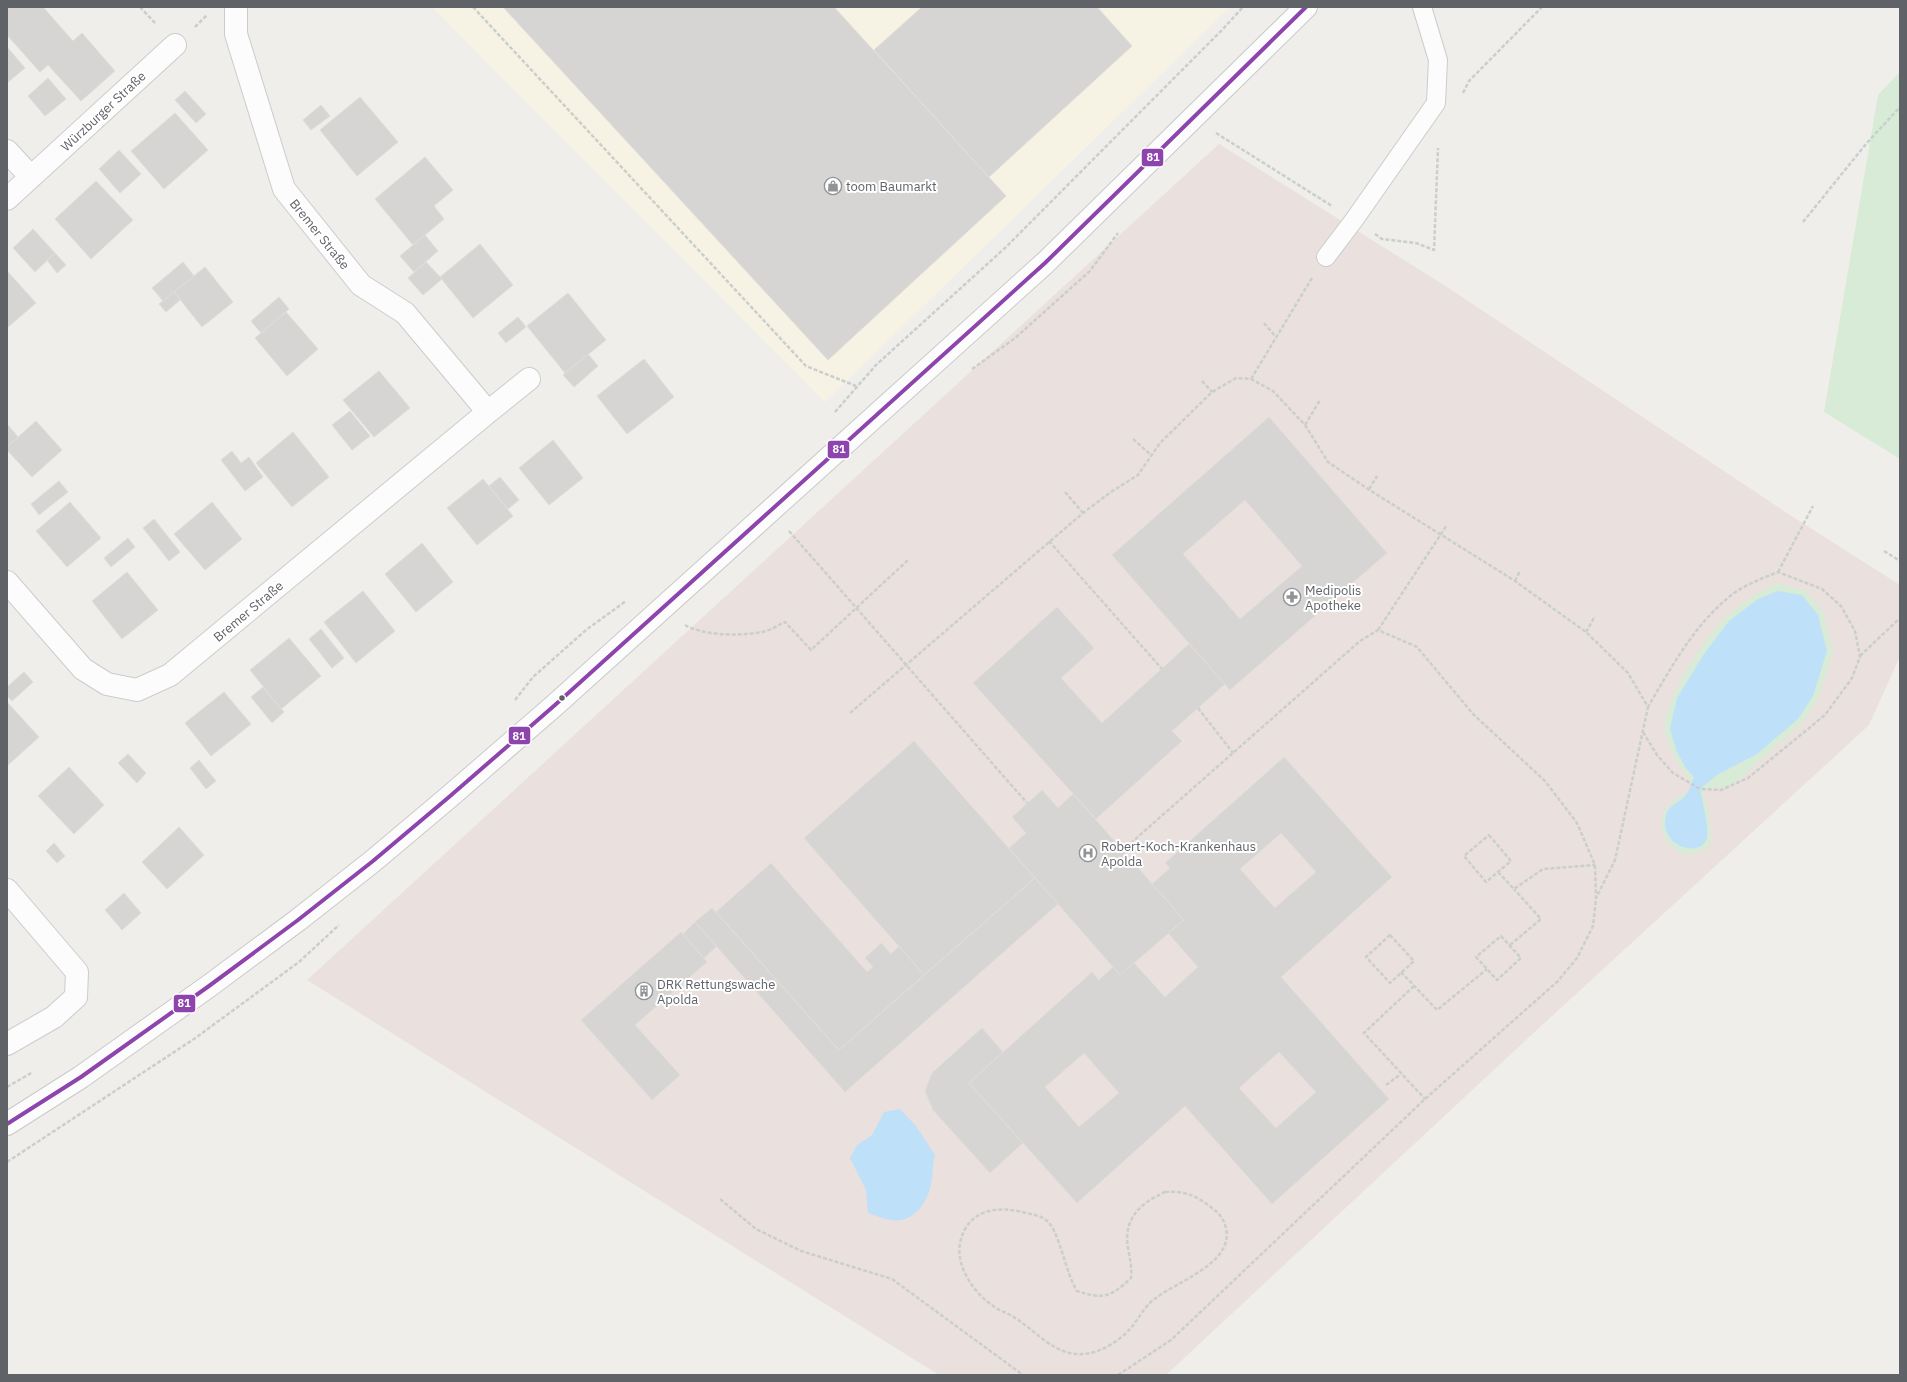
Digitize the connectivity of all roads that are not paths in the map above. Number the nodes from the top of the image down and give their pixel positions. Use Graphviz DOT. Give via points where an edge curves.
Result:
graph roads {
  1 [pos="236,7"];
  2 [pos="1306,7"];
  3 [pos="1422,7"];
  4 [pos="175,45"];
  5 [pos="7,151"];
  6 [pos="31,177"];
  7 [pos="7,199"];
  8 [pos="1326,257"];
  9 [pos="529,379"];
  10 [pos="488,412"];
  11 [pos="7,582"];
  12 [pos="7,890"];
  13 [pos="7,1044"];
  14 [pos="7,1124"];
  1 -- 10 [label="main road, Bremer Straße" via="236,34 284,190 361,285 405,313"];
  2 -- 14 [label="main road" via="1045,263 555,705 373,861 298,920 81,1077"];
  3 -- 8 [label="lane" via="1438,60 1436,104"];
  4 -- 6 [label="main road, Würzburger Straße"];
  5 -- 6 [label="main road"];
  6 -- 7 [label="main road, Würzburger Straße"];
  9 -- 10 [label="main road, Bremer Straße"];
  10 -- 11 [label="main road, Bremer Straße" via="170,675 136,690 107,684 83,669"];
  12 -- 13 [label="main road" via="77,972 76,997 54,1017"];
}
